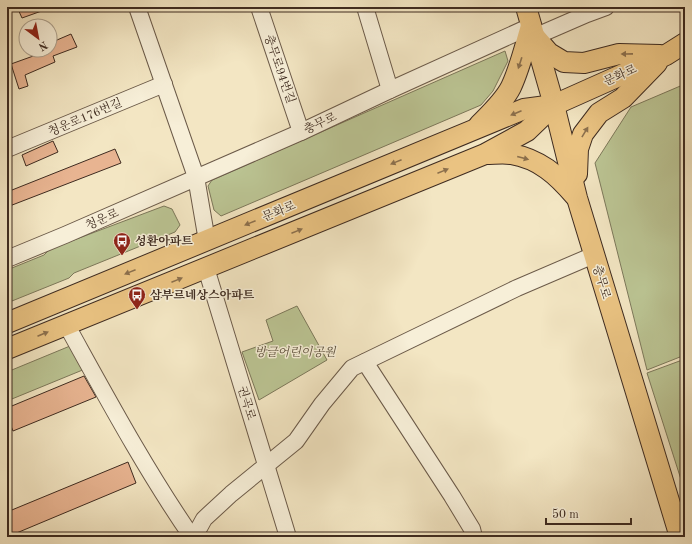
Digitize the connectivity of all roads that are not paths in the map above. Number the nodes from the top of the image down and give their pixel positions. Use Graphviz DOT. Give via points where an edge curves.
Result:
graph roads {
  1 [pos="137,7"];
  2 [pos="259,7"];
  3 [pos="365,7"];
  4 [pos="606,7"];
  5 [pos="530,23"];
  6 [pos="685,43"];
  7 [pos="666,55"];
  8 [pos="164,84"];
  9 [pos="390,90"];
  10 [pos="554,105"];
  11 [pos="473,131"];
  12 [pos="301,132"];
  13 [pos="7,149"];
  14 [pos="485,154"];
  15 [pos="196,177"];
  16 [pos="577,198"];
  17 [pos="207,241"];
  18 [pos="10,253"];
  19 [pos="594,255"];
  20 [pos="206,268"];
  21 [pos="7,323"];
  22 [pos="66,324"];
  23 [pos="7,349"];
  24 [pos="365,362"];
  25 [pos="267,466"];
  26 [pos="193,537"];
  27 [pos="288,537"];
  28 [pos="474,537"];
  29 [pos="680,537"];
  1 -- 8 [label="street"];
  2 -- 12 [label="street, 충무로94번길"];
  3 -- 9 [label="street"];
  4 -- 5 [label="street" via="587,14"];
  7 -- 5 [label="main road, one-way" via="619,54 584,63 564,62 549,53"];
  5 -- 9 [label="street, 충무로"];
  5 -- 10 [label="main road, 충무로"];
  5 -- 11 [label="main road, one-way" via="511,88"];
  6 -- 7 [label="main road, 문화로"];
  7 -- 10 [label="main road, 문화로"];
  16 -- 7 [label="main road, one-way" via="578,149 583,134 599,113 623,98"];
  8 -- 13 [label="street, 청운로176번길"];
  8 -- 15 [label="street"];
  9 -- 12 [label="street, 충무로"];
  10 -- 11 [label="main road, 문화로, one-way" via="524,109"];
  10 -- 14 [label="main road, 문화로" via="528,131"];
  10 -- 16 [label="main road, 충무로"];
  11 -- 17 [label="main road, 문화로, one-way"];
  12 -- 15 [label="street, 충무로"];
  14 -- 16 [label="main road, one-way" via="511,154 544,166 558,176"];
  20 -- 14 [label="main road, 문화로, one-way"];
  15 -- 17 [label="street"];
  15 -- 18 [label="street, 청운로" via="65,235"];
  16 -- 19 [label="main road, 충무로"];
  17 -- 21 [label="main road, 문화로, one-way"];
  19 -- 24 [label="street" via="517,288"];
  19 -- 29 [label="main road, 충무로"];
  22 -- 20 [label="main road, 문화로, one-way"];
  20 -- 25 [label="street, 권곡로"];
  23 -- 22 [label="main road, 문화로, one-way"];
  22 -- 26 [label="street" via="114,412 170,505"];
  24 -- 25 [label="street" via="352,368 296,441"];
  24 -- 28 [label="street" via="452,496 472,529"];
  25 -- 26 [label="street" via="204,519"];
  25 -- 27 [label="street, 권곡로"];
}
